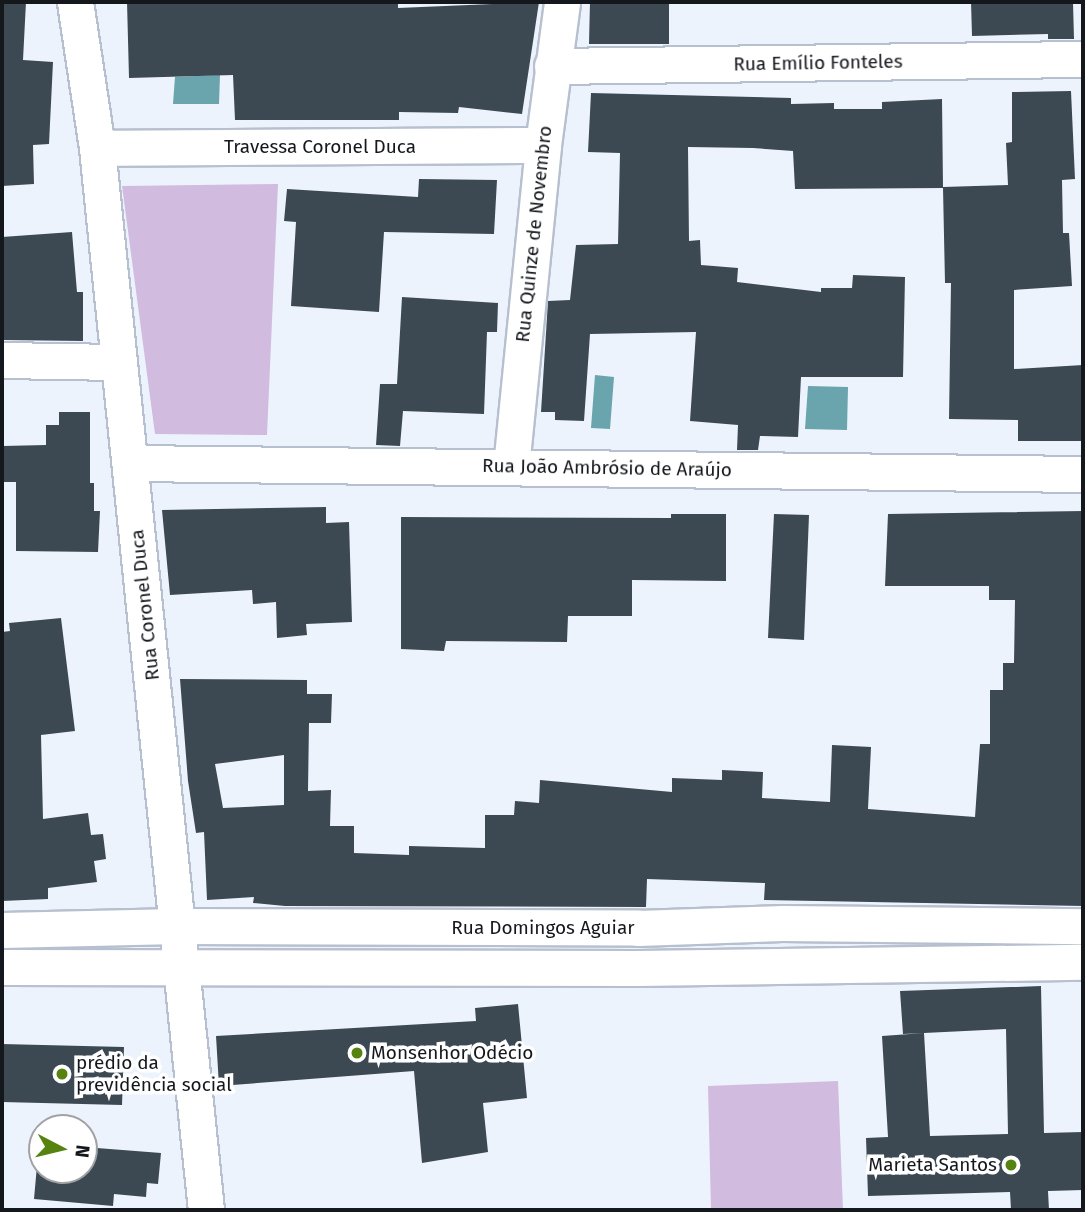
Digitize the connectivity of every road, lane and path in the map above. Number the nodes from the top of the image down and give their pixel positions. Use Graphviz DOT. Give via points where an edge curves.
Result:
graph roads {
  1 [pos="75,2"];
  2 [pos="562,2"];
  3 [pos="1083,59"];
  4 [pos="552,66"];
  5 [pos="543,145"];
  6 [pos="97,148"];
  7 [pos="2,360"];
  8 [pos="117,362"];
  9 [pos="130,463"];
  10 [pos="511,467"];
  11 [pos="1083,474"];
  12 [pos="177,926"];
  13 [pos="991,926"];
  14 [pos="1083,926"];
  15 [pos="638,928"];
  16 [pos="442,929"];
  17 [pos="2,930"];
  18 [pos="1083,962"];
  19 [pos="990,963"];
  20 [pos="183,965"];
  21 [pos="2,967"];
  22 [pos="638,968"];
  23 [pos="445,969"];
  24 [pos="206,1210"];
  1 -- 6 [label="street, Rua Coronel Duca"];
  2 -- 4 [label="street, Rua Quinze de Novembro"];
  3 -- 4 [label="street, Rua Emílio Fonteles"];
  4 -- 5 [label="street, Rua Quinze de Novembro"];
  5 -- 6 [label="street, Travessa Coronel Duca"];
  5 -- 10 [label="street, Rua Quinze de Novembro"];
  6 -- 8 [label="street, Rua Coronel Duca"];
  7 -- 8 [label="street"];
  8 -- 9 [label="street, Rua Coronel Duca"];
  9 -- 10 [label="street, Rua João Ambrósio de Araújo"];
  9 -- 12 [label="street, Rua Coronel Duca"];
  10 -- 11 [label="street, Rua João Ambrósio de Araújo"];
  12 -- 16 [label="street, Rua Domingos Aguiar"];
  12 -- 17 [label="street, Rua Domingos Aguiar"];
  12 -- 20 [label="street, Rua Coronel Duca"];
  13 -- 14 [label="street, Rua Domingos Aguiar"];
  13 -- 15 [label="street, Rua Domingos Aguiar" via="782,923"];
  13 -- 19 [label="street"];
  15 -- 16 [label="street, Rua Domingos Aguiar"];
  15 -- 22 [label="street"];
  16 -- 23 [label="street"];
  18 -- 19 [label="street, Rua Domingos Aguiar"];
  19 -- 22 [label="street, Rua Domingos Aguiar"];
  20 -- 21 [label="street, Rua Domingos Aguiar"];
  20 -- 23 [label="street, Rua Domingos Aguiar"];
  20 -- 24 [label="street, Rua Coronel Duca"];
  22 -- 23 [label="street, Rua Domingos Aguiar"];
}
